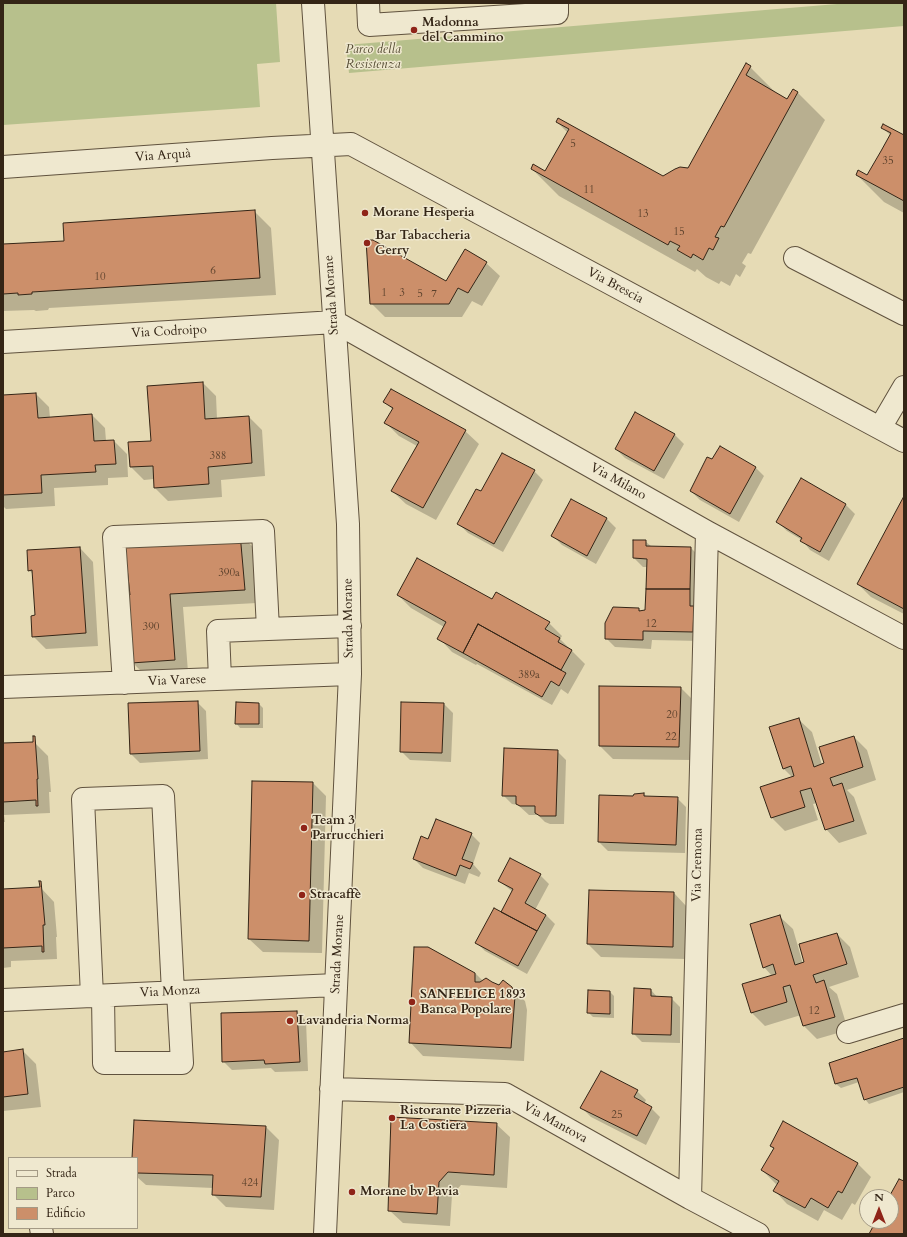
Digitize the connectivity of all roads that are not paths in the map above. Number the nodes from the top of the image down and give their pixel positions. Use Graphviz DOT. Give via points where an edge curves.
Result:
graph roads {
  1 [pos="313,3"];
  2 [pos="368,3"];
  3 [pos="557,3"];
  4 [pos="323,145"];
  5 [pos="3,167"];
  6 [pos="795,258"];
  7 [pos="904,314"];
  8 [pos="335,322"];
  9 [pos="3,342"];
  10 [pos="904,387"];
  11 [pos="880,428"];
  12 [pos="904,441"];
  13 [pos="707,532"];
  14 [pos="350,626"];
  15 [pos="268,629"];
  16 [pos="904,638"];
  17 [pos="350,674"];
  18 [pos="220,679"];
  19 [pos="124,683"];
  20 [pos="3,687"];
  21 [pos="336,985"];
  22 [pos="175,992"];
  23 [pos="98,996"];
  24 [pos="3,1000"];
  25 [pos="904,1015"];
  26 [pos="848,1032"];
  27 [pos="331,1089"];
  28 [pos="690,1198"];
  29 [pos="325,1234"];
  30 [pos="758,1234"];
  1 -- 4 [label="street, Strada Morane"];
  2 -- 3 [label="street" via="369,25 557,13"];
  4 -- 5 [label="street, Via Arquà"];
  4 -- 8 [label="street, Strada Morane"];
  4 -- 11 [label="street, Via Brescia" via="351,144"];
  6 -- 7 [label="street"];
  8 -- 9 [label="street, Via Codroipo"];
  8 -- 13 [label="street, Via Milano"];
  8 -- 14 [label="street, Strada Morane" via="348,524"];
  10 -- 11 [label="street"];
  11 -- 12 [label="street, Via Brescia"];
  13 -- 16 [label="street, Via Milano"];
  13 -- 28 [label="street, Via Cremona"];
  14 -- 15 [label="street"];
  14 -- 17 [label="street, Strada Morane"];
  15 -- 18 [label="street" via="218,631"];
  15 -- 19 [label="street" via="264,531 114,537"];
  17 -- 18 [label="street, Via Varese"];
  17 -- 21 [label="street, Strada Morane"];
  18 -- 19 [label="street, Via Varese"];
  19 -- 20 [label="street, Via Varese"];
  21 -- 22 [label="street, Via Monza"];
  21 -- 27 [label="street, Strada Morane"];
  22 -- 23 [label="street, Via Monza"];
  22 -- 23 [label="street" via="182,1063 104,1063"];
  22 -- 23 [label="street" via="163,796 83,799"];
  23 -- 24 [label="street, Via Monza"];
  25 -- 26 [label="street"];
  27 -- 28 [label="street, Via Mantova" via="505,1094"];
  27 -- 29 [label="street, Strada Morane"];
  28 -- 30 [label="street, Via Mantova"];
}
